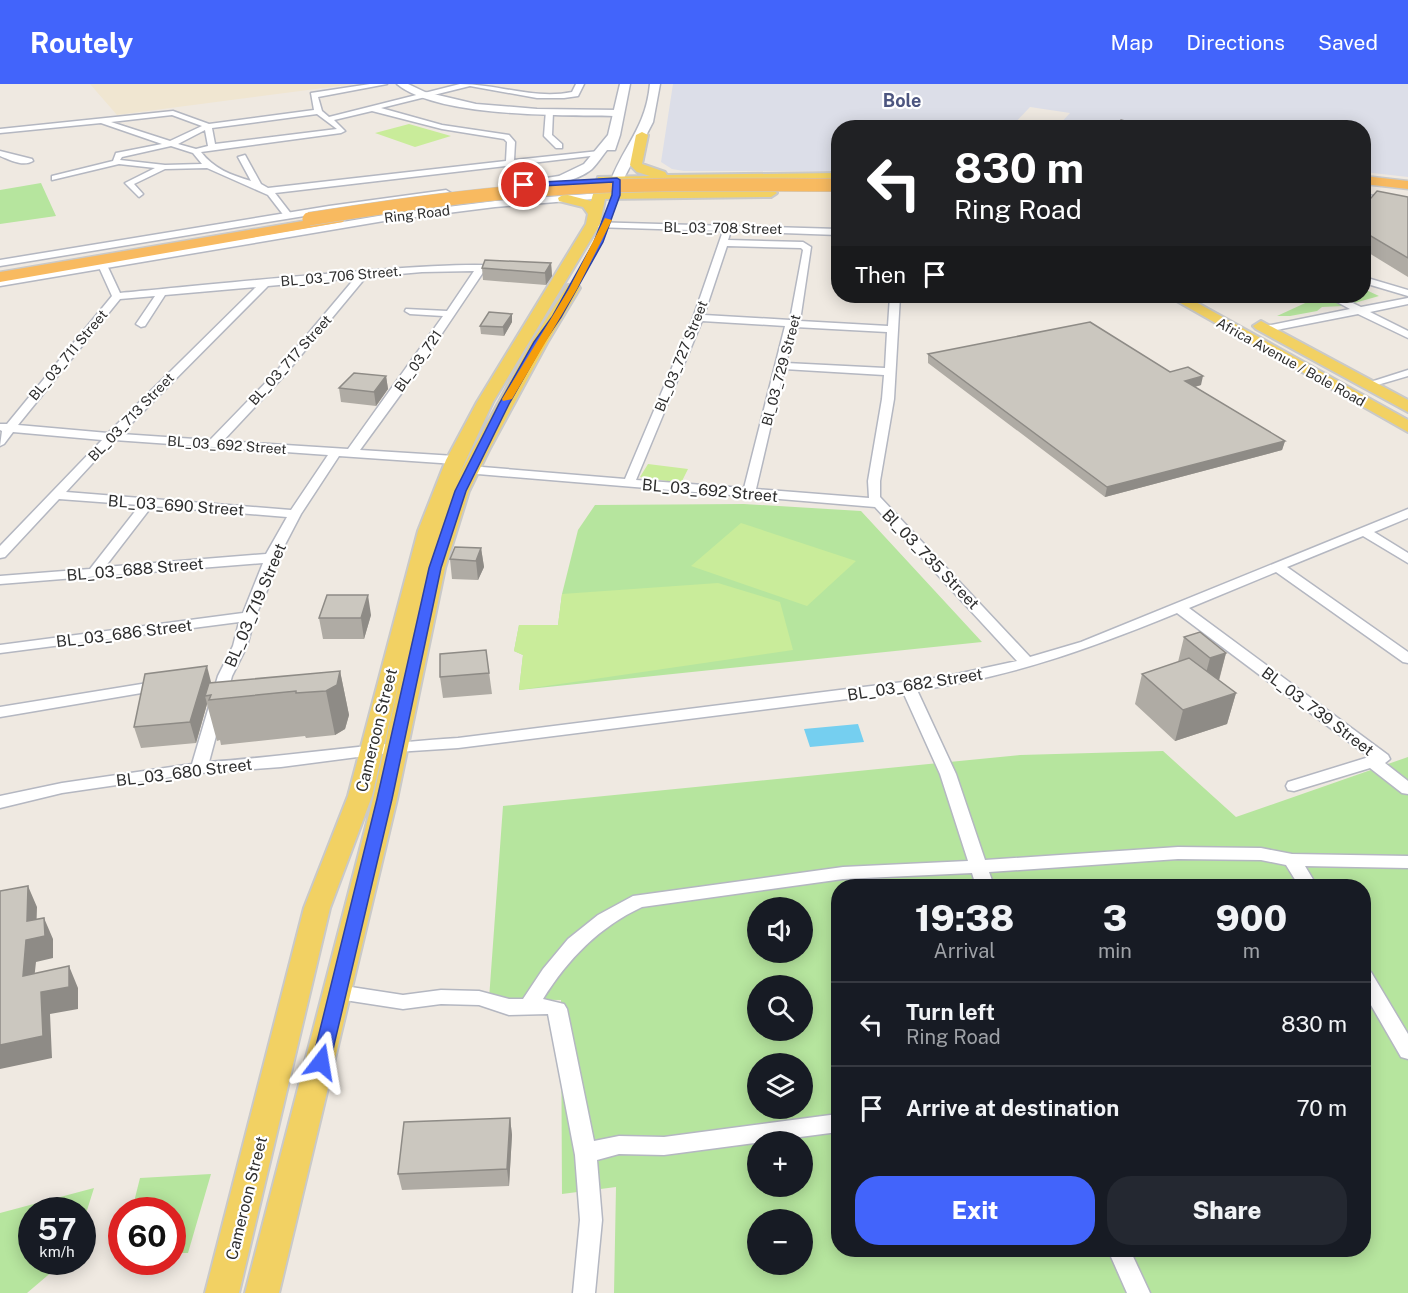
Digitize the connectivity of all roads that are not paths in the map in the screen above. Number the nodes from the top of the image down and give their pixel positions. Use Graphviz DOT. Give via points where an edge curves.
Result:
graph roads {
  1 [pos="383,84"];
  2 [pos="401,84"];
  3 [pos="470,84"];
  4 [pos="580,84"];
  5 [pos="625,84"];
  6 [pos="655,84"];
  7 [pos="422,93"];
  8 [pos="374,109"];
  9 [pos="318,112"];
  10 [pos="549,112"];
  11 [pos="619,113"];
  12 [pos="328,119"];
  13 [pos="98,120"];
  14 [pos="208,126"];
  15 [pos="0,131"];
  16 [pos="615,135"];
  17 [pos="642,135"];
  18 [pos="171,144"];
  19 [pos="559,146"];
  20 [pos="212,147"];
  21 [pos="196,152"];
  22 [pos="0,153"];
  23 [pos="598,153"];
  24 [pos="242,157"];
  25 [pos="29,160"];
  26 [pos="119,162"];
  27 [pos="510,163"];
  28 [pos="209,166"];
  29 [pos="165,167"];
  30 [pos="605,171"];
  31 [pos="831,177"];
  32 [pos="55,178"];
  33 [pos="690,178"];
  34 [pos="617,180"];
  35 [pos="257,184"];
  36 [pos="1408,184"];
  37 [pos="524,185"];
  38 [pos="831,188"];
  39 [pos="831,188"];
  40 [pos="1371,189"];
  41 [pos="1371,189"];
  42 [pos="1371,190"];
  43 [pos="266,191"];
  44 [pos="1408,193"];
  45 [pos="139,194"];
  46 [pos="698,194"];
  47 [pos="600,196"];
  48 [pos="564,198"];
  49 [pos="1408,201"];
  50 [pos="288,215"];
  51 [pos="602,220"];
  52 [pos="728,228"];
  53 [pos="831,232"];
  54 [pos="150,239"];
  55 [pos="722,243"];
  56 [pos="175,246"];
  57 [pos="65,259"];
  58 [pos="0,263"];
  59 [pos="103,265"];
  60 [pos="482,267"];
  61 [pos="513,269"];
  62 [pos="0,270"];
  63 [pos="363,274"];
  64 [pos="0,277"];
  65 [pos="1371,282"];
  66 [pos="0,283"];
  67 [pos="265,283"];
  68 [pos="162,292"];
  69 [pos="1408,292"];
  70 [pos="117,296"];
  71 [pos="1408,301"];
  72 [pos="894,303"];
  73 [pos="1189,303"];
  74 [pos="1218,303"];
  75 [pos="1346,303"];
  76 [pos="1363,309"];
  77 [pos="410,311"];
  78 [pos="451,314"];
  79 [pos="698,318"];
  80 [pos="795,322"];
  81 [pos="141,324"];
  82 [pos="892,329"];
  83 [pos="1266,329"];
  84 [pos="1408,334"];
  85 [pos="780,366"];
  86 [pos="890,372"];
  87 [pos="1408,374"];
  88 [pos="1367,384"];
  89 [pos="495,403"];
  90 [pos="1408,407"];
  91 [pos="5,427"];
  92 [pos="1408,427"];
  93 [pos="111,437"];
  94 [pos="0,442"];
  95 [pos="214,443"];
  96 [pos="335,453"];
  97 [pos="351,454"];
  98 [pos="463,465"];
  99 [pos="629,483"];
  100 [pos="749,493"];
  101 [pos="58,495"];
  102 [pos="148,503"];
  103 [pos="878,503"];
  104 [pos="1408,513"];
  105 [pos="295,514"];
  106 [pos="1364,531"];
  107 [pos="0,554"];
  108 [pos="271,558"];
  109 [pos="1408,559"];
  110 [pos="1276,566"];
  111 [pos="94,573"];
  112 [pos="0,580"];
  113 [pos="1180,608"];
  114 [pos="248,617"];
  115 [pos="0,649"];
  116 [pos="1408,659"];
  117 [pos="1027,663"];
  118 [pos="225,676"];
  119 [pos="203,679"];
  120 [pos="180,683"];
  121 [pos="908,687"];
  122 [pos="0,712"];
  123 [pos="396,747"];
  124 [pos="370,752"];
  125 [pos="1373,762"];
  126 [pos="199,768"];
  127 [pos="1294,786"];
  128 [pos="1408,789"];
  129 [pos="0,802"];
  130 [pos="1292,860"];
  131 [pos="1408,862"];
  132 [pos="978,867"];
  133 [pos="982,879"];
  134 [pos="1304,879"];
  135 [pos="1371,989"];
  136 [pos="338,992"];
  137 [pos="528,1007"];
  138 [pos="1408,1051"];
  139 [pos="831,1124"];
  140 [pos="586,1155"];
  141 [pos="1122,1257"];
  142 [pos="222,1293"];
  143 [pos="262,1293"];
  144 [pos="584,1293"];
  145 [pos="1139,1293"];
  1 -- 9 [label="street" via="316,94"];
  2 -- 7 [label="street"];
  3 -- 4 [label="street" via="520,94 567,96 578,91"];
  3 -- 7 [label="street"];
  5 -- 11 [label="main road"];
  6 -- 17 [label="main road" via="651,113"];
  7 -- 8 [label="street"];
  7 -- 10 [label="street" via="482,106"];
  8 -- 12 [label="street"];
  8 -- 27 [label="street" via="442,127 506,137 512,142"];
  9 -- 12 [label="street"];
  9 -- 14 [label="street"];
  10 -- 11 [label="street"];
  10 -- 19 [label="street" via="548,136"];
  11 -- 16 [label="main road"];
  12 -- 20 [label="street" via="340,130"];
  13 -- 14 [label="street" via="173,113"];
  13 -- 15 [label="street"];
  13 -- 18 [label="street"];
  14 -- 18 [label="street"];
  14 -- 20 [label="street"];
  16 -- 23 [label="main road"];
  16 -- 30 [label="main road"];
  17 -- 33 [label="main road" via="635,159 640,169"];
  17 -- 34 [label="main road" via="621,166"];
  18 -- 21 [label="street"];
  18 -- 26 [label="street" via="118,155 115,157"];
  20 -- 21 [label="street"];
  21 -- 28 [label="street"];
  22 -- 25 [label="street"];
  23 -- 27 [label="street"];
  23 -- 37 [label="main road" via="587,168 576,173"];
  24 -- 35 [label="street"];
  26 -- 29 [label="street"];
  26 -- 32 [label="street"];
  27 -- 43 [label="street"];
  28 -- 29 [label="street"];
  28 -- 35 [label="street"];
  29 -- 45 [label="street" via="129,183"];
  30 -- 34 [label="main road, Ring Road"];
  30 -- 37 [label="street, Ring Road"];
  30 -- 47 [label="main road, Cameroon Street"];
  31 -- 33 [label="main road, Ring Road"];
  33 -- 34 [label="main road, Ring Road"];
  33 -- 46 [label="main road"];
  34 -- 51 [label="main road"];
  35 -- 43 [label="street"];
  36 -- 40 [label="highway"];
  37 -- 50 [label="street, Ring Road"];
  38 -- 46 [label="main road, Ring Road"];
  39 -- 56 [label="highway, Ring Road, bridge" via="661,186 517,192 377,208"];
  41 -- 44 [label="highway"];
  42 -- 49 [label="highway"];
  43 -- 50 [label="street" via="283,204"];
  46 -- 51 [label="main road, Ring Road"];
  47 -- 48 [label="street, Ring Road"];
  47 -- 51 [label="main road, Cameroon Street"];
  47 -- 51 [label="main road, Ring Road"];
  48 -- 51 [label="main road" via="588,204"];
  48 -- 56 [label="street, Ring Road"];
  50 -- 54 [label="street, Ring Road"];
  51 -- 52 [label="street, BL_03_708 Street"];
  51 -- 89 [label="main road, Cameroon Street" via="557,317"];
  51 -- 89 [label="main road, Cameroon Street" via="558,271"];
  52 -- 53 [label="street, BL_03_708 Street"];
  52 -- 55 [label="street, BL_03_727 Street"];
  54 -- 57 [label="highway"];
  54 -- 58 [label="street, Ring Road"];
  55 -- 79 [label="street, BL_03_727 Street"];
  55 -- 80 [label="street, Bl_03_729 Street" via="807,247"];
  56 -- 57 [label="highway, Ring Road"];
  56 -- 59 [label="street, Ring Road"];
  56 -- 64 [label="highway"];
  57 -- 62 [label="highway, Ring Road"];
  59 -- 66 [label="street, Ring Road"];
  59 -- 70 [label="street, BL_03_711 Street"];
  60 -- 61 [label="street, BL_03_706 Street."];
  60 -- 63 [label="street, BL_03_706 Street."];
  60 -- 78 [label="street, BL_03_721"];
  63 -- 67 [label="street, BL_03_706 Street."];
  63 -- 95 [label="street, BL_03_717 Street" via="279,375"];
  65 -- 69 [label="street"];
  67 -- 68 [label="street, BL_03_706 Street."];
  67 -- 93 [label="street, BL_03_713 Street"];
  68 -- 70 [label="street, BL_03_706 Street."];
  68 -- 81 [label="street"];
  70 -- 91 [label="street, BL_03_711 Street"];
  71 -- 76 [label="street"];
  72 -- 82 [label="street, Bl_03_735 Street"];
  73 -- 92 [label="main road, Africa Avenue / Bole Road"];
  74 -- 83 [label="main road, Africa Avenue / Bole Road"];
  75 -- 84 [label="street"];
  76 -- 83 [label="street"];
  76 -- 84 [label="street"];
  77 -- 78 [label="street"];
  78 -- 97 [label="street, BL_03_721"];
  79 -- 80 [label="street"];
  79 -- 99 [label="street, BL_03_727 Street"];
  80 -- 82 [label="street"];
  80 -- 85 [label="street, Bl_03_729 Street" via="789,329"];
  82 -- 86 [label="street, Bl_03_735 Street"];
  83 -- 88 [label="main road, Africa Avenue / Bole Road"];
  85 -- 86 [label="street"];
  85 -- 100 [label="street, Bl_03_729 Street"];
  86 -- 103 [label="street, Bl_03_735 Street" via="874,481"];
  87 -- 88 [label="street"];
  88 -- 90 [label="main road, Africa Avenue / Bole Road"];
  89 -- 98 [label="main road, Cameroon Street"];
  91 -- 93 [label="street, BL_03_692 Street"];
  91 -- 94 [label="street, BL_03_711 Street"];
  93 -- 95 [label="street, BL_03_692 Street"];
  93 -- 101 [label="street, BL_03_713 Street"];
  95 -- 96 [label="street, BL_03_692 Street"];
  96 -- 97 [label="street, BL_03_692 Street"];
  96 -- 105 [label="street, BL_03_719 Street"];
  97 -- 98 [label="street, BL_03_692 Street"];
  98 -- 99 [label="street, BL_03_692 Street"];
  98 -- 123 [label="main road, Cameroon Street" via="460,491 435,568"];
  98 -- 124 [label="main road, Cameroon Street" via="428,531"];
  99 -- 100 [label="street, BL_03_692 Street"];
  100 -- 103 [label="street, BL_03_692 Street"];
  101 -- 102 [label="street, BL_03_690 Street"];
  101 -- 107 [label="street, BL_03_713 Street"];
  102 -- 105 [label="street, BL_03_690 Street"];
  102 -- 111 [label="street"];
  103 -- 117 [label="street, Bl_03_735 Street"];
  104 -- 106 [label="street, BL_03_682 Street"];
  105 -- 108 [label="street, BL_03_719 Street"];
  106 -- 109 [label="street"];
  106 -- 110 [label="street, BL_03_682 Street"];
  108 -- 111 [label="street, BL_03_688 Street"];
  108 -- 114 [label="street, BL_03_719 Street"];
  110 -- 113 [label="street, BL_03_682 Street"];
  110 -- 116 [label="street"];
  111 -- 112 [label="street, BL_03_688 Street"];
  113 -- 117 [label="street, BL_03_682 Street" via="1086,645"];
  113 -- 125 [label="street, BL_03_739 Street" via="1382,759"];
  114 -- 115 [label="street, BL_03_686 Street"];
  114 -- 118 [label="street, BL_03_719 Street" via="240,646"];
  117 -- 121 [label="street, BL_03_682 Street"];
  118 -- 119 [label="street"];
  118 -- 126 [label="street, BL_03_719 Street"];
  120 -- 122 [label="street"];
  121 -- 123 [label="street, BL_03_682 Street" via="458,743"];
  121 -- 132 [label="street" via="948,774"];
  123 -- 124 [label="street, BL_03_682 Street"];
  123 -- 136 [label="main road, Cameroon Street"];
  124 -- 126 [label="street, BL_03_680 Street"];
  124 -- 142 [label="main road, Cameroon Street" via="360,796 317,908"];
  125 -- 127 [label="street, BL_03_739 Street"];
  125 -- 128 [label="street"];
  126 -- 129 [label="street, BL_03_680 Street" via="62,788"];
  130 -- 131 [label="street"];
  130 -- 132 [label="street" via="1261,854 1178,853"];
  130 -- 134 [label="street"];
  132 -- 133 [label="street"];
  132 -- 137 [label="street" via="843,873 639,900 609,914 566,951"];
  135 -- 138 [label="street"];
  136 -- 137 [label="street" via="403,1002 478,998 509,1007"];
  136 -- 143 [label="main road, Cameroon Street"];
  137 -- 140 [label="street" via="557,1009"];
  139 -- 140 [label="street" via="664,1146 619,1145"];
  140 -- 144 [label="street" via="591,1220"];
  141 -- 145 [label="street"];
}
